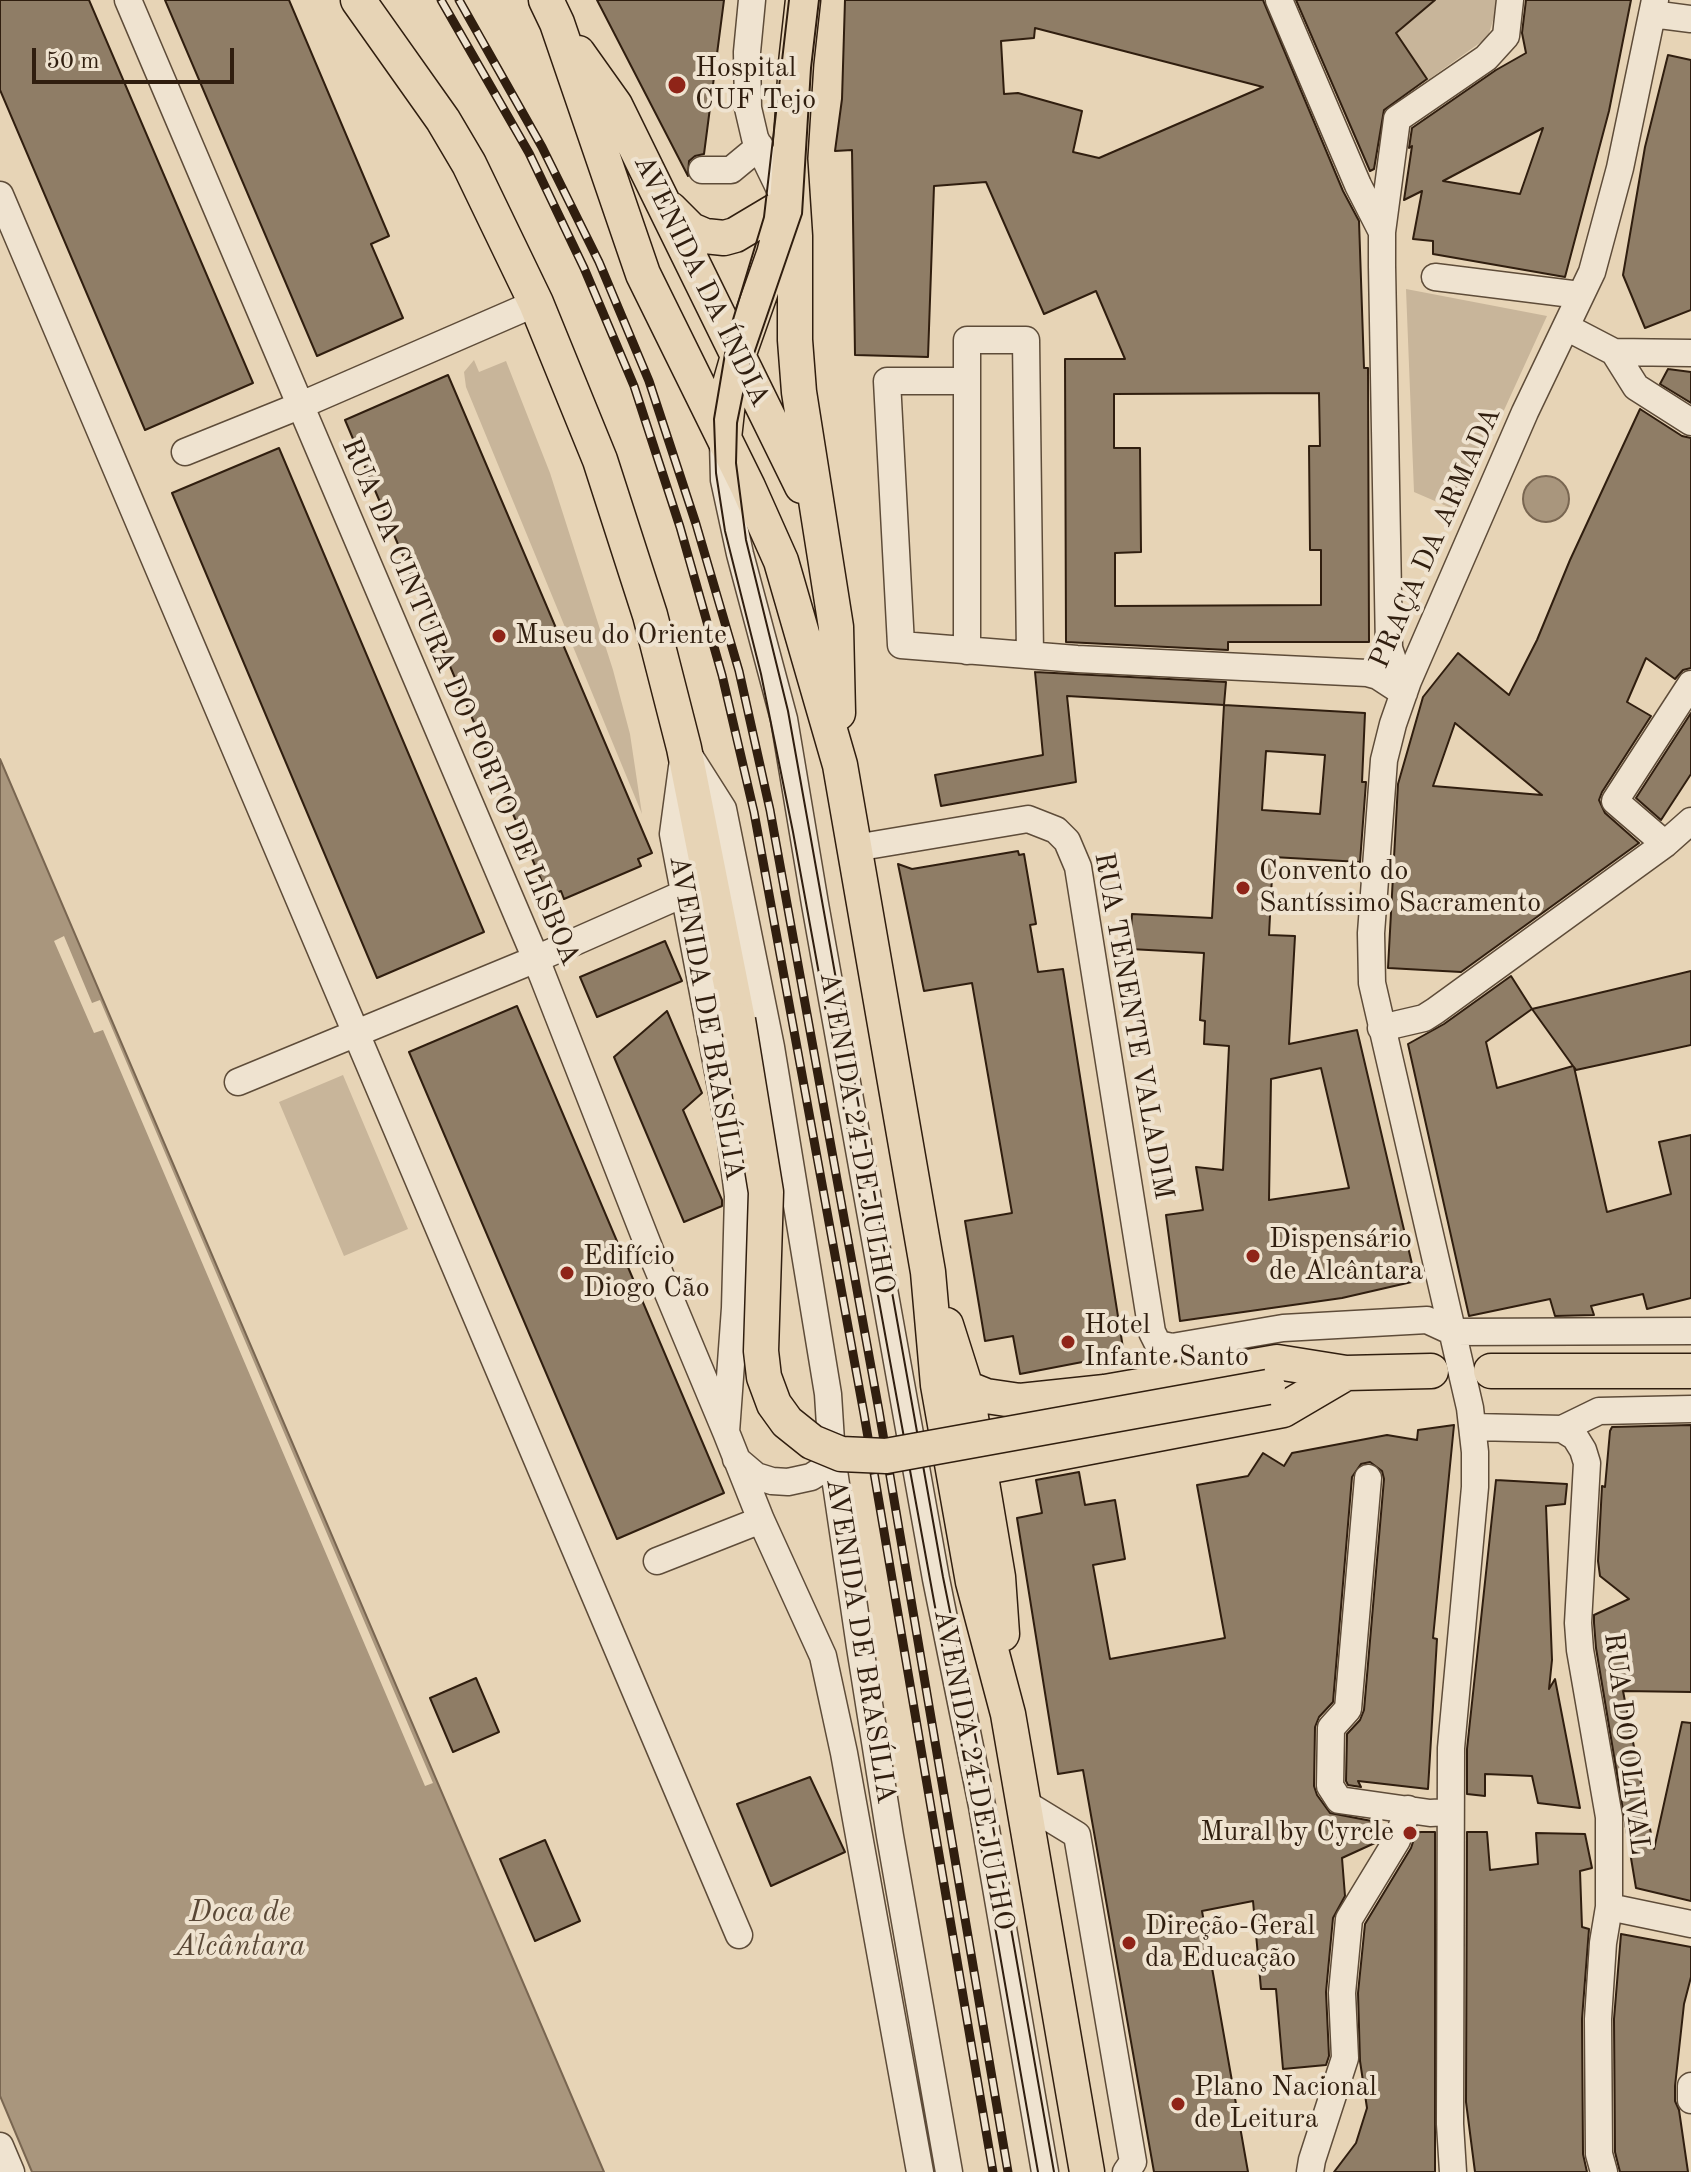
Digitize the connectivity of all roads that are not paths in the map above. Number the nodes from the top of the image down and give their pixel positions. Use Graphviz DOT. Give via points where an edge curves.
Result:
graph roads {
  1 [pos="128,0"];
  2 [pos="358,0"];
  3 [pos="752,0"];
  4 [pos="803,0"];
  5 [pos="1279,0"];
  6 [pos="1510,0"];
  7 [pos="1653,7"];
  8 [pos="551,12"];
  9 [pos="1691,19"];
  10 [pos="775,153"];
  11 [pos="702,170"];
  12 [pos="655,188"];
  13 [pos="0,195"];
  14 [pos="787,204"];
  15 [pos="1382,232"];
  16 [pos="1435,277"];
  17 [pos="1580,295"];
  18 [pos="536,303"];
  19 [pos="1566,327"];
  20 [pos="1614,352"];
  21 [pos="1691,353"];
  22 [pos="738,356"];
  23 [pos="967,381"];
  24 [pos="299,406"];
  25 [pos="1691,422"];
  26 [pos="724,438"];
  27 [pos="185,452"];
  28 [pos="823,551"];
  29 [pos="1389,648"];
  30 [pos="967,651"];
  31 [pos="1030,655"];
  32 [pos="1367,673"];
  33 [pos="1691,684"];
  34 [pos="1404,693"];
  35 [pos="684,748"];
  36 [pos="840,765"];
  37 [pos="1691,821"];
  38 [pos="1665,844"];
  39 [pos="855,848"];
  40 [pos="683,894"];
  41 [pos="536,959"];
  42 [pos="1381,1028"];
  43 [pos="356,1033"];
  44 [pos="238,1082"];
  45 [pos="1691,1331"];
  46 [pos="1453,1332"];
  47 [pos="1431,1371"];
  48 [pos="1491,1371"];
  49 [pos="1691,1371"];
  50 [pos="1346,1373"];
  51 [pos="952,1387"];
  52 [pos="1691,1409"];
  53 [pos="1471,1417"];
  54 [pos="1562,1429"];
  55 [pos="726,1432"];
  56 [pos="832,1457"];
  57 [pos="736,1459"];
  58 [pos="980,1468"];
  59 [pos="1368,1478"];
  60 [pos="761,1520"];
  61 [pos="657,1561"];
  62 [pos="1008,1714"];
  63 [pos="1023,1802"];
  64 [pos="1408,1809"];
  65 [pos="1450,1812"];
  66 [pos="890,1836"];
  67 [pos="859,1840"];
  68 [pos="1609,1907"];
  69 [pos="1691,1924"];
  70 [pos="739,1935"];
  71 [pos="1691,2086"];
  72 [pos="1691,2100"];
  73 [pos="0,2146"];
  74 [pos="11,2172"];
  75 [pos="920,2172"];
  76 [pos="949,2172"];
  77 [pos="1045,2172"];
  78 [pos="1087,2172"];
  79 [pos="1126,2172"];
  80 [pos="1310,2172"];
  81 [pos="1453,2172"];
  82 [pos="1604,2172"];
  1 -- 24 [label="street, RUA DA CINTURA DO PORTO DE LISBOA"];
  2 -- 18 [label="main road, AVENIDA DE BRASÍLIA" via="469,164"];
  3 -- 10 [label="street" via="747,52 750,122"];
  4 -- 10 [label="main road" via="796,63"];
  5 -- 15 [label="street"];
  6 -- 15 [label="street, PRAÇA DA ARMADA" via="1506,36 1486,58 1397,119"];
  7 -- 9 [label="street"];
  7 -- 17 [label="street, PRAÇA DA ARMADA" via="1610,210"];
  8 -- 12 [label="main road, AVENIDA DA ÍNDIA" via="615,105"];
  8 -- 26 [label="main road, AVENIDA DA ÍNDIA" via="643,274"];
  10 -- 11 [label="street" via="731,170"];
  10 -- 14 [label="main road"];
  10 -- 28 [label="main road" via="795,236 799,392"];
  12 -- 14 [label="main road" via="670,210 705,236 735,235"];
  12 -- 22 [label="main road, AVENIDA DA ÍNDIA"];
  13 -- 43 [label="street"];
  14 -- 22 [label="main road"];
  15 -- 29 [label="street, PRAÇA DA ARMADA"];
  16 -- 17 [label="street"];
  17 -- 19 [label="street, PRAÇA DA ARMADA"];
  18 -- 24 [label="street"];
  18 -- 35 [label="main road, AVENIDA DE BRASÍLIA" via="625,534"];
  19 -- 20 [label="street"];
  19 -- 34 [label="street, PRAÇA DA ARMADA"];
  20 -- 21 [label="street"];
  20 -- 25 [label="street" via="1636,387"];
  22 -- 26 [label="main road"];
  22 -- 28 [label="main road, AVENIDA DA ÍNDIA" via="803,489"];
  23 -- 30 [label="street"];
  23 -- 30 [label="street" via="887,381 901,645"];
  23 -- 31 [label="street" via="967,340 1026,340"];
  24 -- 27 [label="street"];
  24 -- 41 [label="street, RUA DA CINTURA DO PORTO DE LISBOA"];
  26 -- 36 [label="main road, AVENIDA 24 DE JULHO" via="781,561"];
  26 -- 77 [label="street, AVENIDA 24 DE JULHO" via="724,480 735,532 784,719"];
  28 -- 36 [label="main road, AVENIDA 24 DE JULHO" via="836,627"];
  29 -- 32 [label="street" via="1378,669"];
  29 -- 34 [label="street, PRAÇA DA ARMADA"];
  30 -- 31 [label="street"];
  31 -- 32 [label="street"];
  32 -- 34 [label="street"];
  33 -- 38 [label="street" via="1615,801"];
  34 -- 42 [label="street" via="1384,760 1373,903 1371,975"];
  35 -- 40 [label="street, AVENIDA DE BRASÍLIA" via="673,834"];
  35 -- 50 [label="main road, bridge" via="766,1192 764,1377 780,1413 793,1427 841,1454 886,1456"];
  35 -- 56 [label="street, AVENIDA DE BRASÍLIA" via="723,809 748,927 813,1296"];
  36 -- 39 [label="main road, AVENIDA 24 DE JULHO"];
  37 -- 38 [label="street"];
  38 -- 42 [label="street" via="1435,1011"];
  39 -- 46 [label="street, RUA TENENTE VALADIM" via="1028,819 1056,830 1067,841 1078,867 1158,1344 1172,1347 1283,1328 1427,1320"];
  39 -- 51 [label="main road, AVENIDA 24 DE JULHO"];
  40 -- 41 [label="street"];
  40 -- 55 [label="street, AVENIDA DE BRASÍLIA" via="738,1196"];
  41 -- 43 [label="street"];
  41 -- 55 [label="street, RUA DA CINTURA DO PORTO DE LISBOA"];
  42 -- 46 [label="street"];
  43 -- 44 [label="street"];
  43 -- 70 [label="street"];
  45 -- 46 [label="street"];
  46 -- 53 [label="street"];
  47 -- 50 [label="main road"];
  48 -- 49 [label="main road"];
  50 -- 51 [label="main road" via="1277,1362 1020,1401"];
  50 -- 58 [label="main road" via="1283,1410"];
  51 -- 58 [label="main road, AVENIDA 24 DE JULHO"];
  51 -- 62 [label="main road, AVENIDA 24 DE JULHO" via="973,1582"];
  52 -- 54 [label="street" via="1599,1411"];
  53 -- 54 [label="street"];
  53 -- 65 [label="street" via="1475,1487 1456,1674"];
  54 -- 68 [label="street, RUA DO OLIVAL" via="1575,1437 1587,1463 1578,1623 1609,1817"];
  55 -- 57 [label="street, AVENIDA DE BRASÍLIA"];
  56 -- 57 [label="street" via="811,1477 788,1482 756,1476"];
  56 -- 66 [label="street, AVENIDA DE BRASÍLIA"];
  57 -- 60 [label="street, AVENIDA DE BRASÍLIA"];
  58 -- 62 [label="main road, AVENIDA 24 DE JULHO" via="998,1577"];
  59 -- 64 [label="street" via="1348,1709 1331,1728 1330,1786 1339,1800"];
  60 -- 61 [label="street"];
  60 -- 67 [label="street, AVENIDA DE BRASÍLIA" via="823,1656"];
  62 -- 63 [label="main road, AVENIDA 24 DE JULHO"];
  63 -- 78 [label="main road, AVENIDA 24 DE JULHO"];
  63 -- 79 [label="street" via="1077,1835 1133,2162"];
  64 -- 65 [label="street"];
  64 -- 80 [label="street" via="1397,1840 1349,1919 1342,1993 1345,2058"];
  65 -- 81 [label="street"];
  66 -- 67 [label="street, AVENIDA DE BRASÍLIA"];
  66 -- 76 [label="street, AVENIDA DE BRASÍLIA"];
  67 -- 75 [label="street, AVENIDA DE BRASÍLIA"];
  68 -- 69 [label="street"];
  68 -- 82 [label="street, RUA DO OLIVAL" via="1598,2019 1599,2154"];
  71 -- 72 [label="street"];
  73 -- 74 [label="street"];
}
